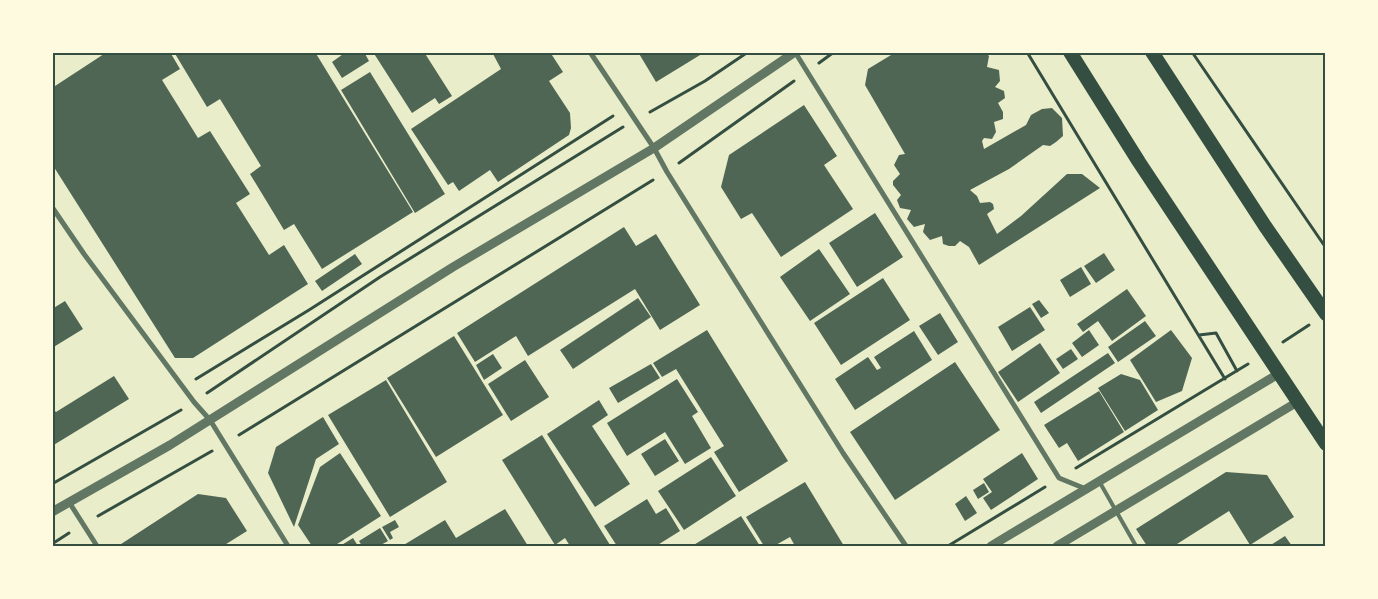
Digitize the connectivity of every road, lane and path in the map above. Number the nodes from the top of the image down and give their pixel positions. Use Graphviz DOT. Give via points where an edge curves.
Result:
graph roads {
  1 [pos="590,52"];
  2 [pos="748,52"];
  3 [pos="795,52"];
  4 [pos="834,52"];
  5 [pos="1027,52"];
  6 [pos="1070,52"];
  7 [pos="1152,52"];
  8 [pos="1192,52"];
  9 [pos="807,72"];
  10 [pos="608,109"];
  11 [pos="634,120"];
  12 [pos="654,148"];
  13 [pos="667,172"];
  14 [pos="52,207"];
  15 [pos="1326,248"];
  16 [pos="1322,317"];
  17 [pos="1200,335"];
  18 [pos="1277,345"];
  19 [pos="1253,361"];
  20 [pos="1237,371"];
  21 [pos="1280,373"];
  22 [pos="183,386"];
  23 [pos="1236,399"];
  24 [pos="1298,400"];
  25 [pos="194,402"];
  26 [pos="210,420"];
  27 [pos="1156,420"];
  28 [pos="224,444"];
  29 [pos="1326,444"];
  30 [pos="1099,481"];
  31 [pos="52,484"];
  32 [pos="1086,489"];
  33 [pos="68,502"];
  34 [pos="1116,510"];
  35 [pos="52,512"];
  36 [pos="83,524"];
  37 [pos="52,544"];
  38 [pos="97,546"];
  39 [pos="288,546"];
  40 [pos="906,546"];
  41 [pos="990,546"];
  42 [pos="1057,546"];
  43 [pos="1136,546"];
  1 -- 11 [label="street"];
  2 -- 11 [label="path" via="705,81"];
  3 -- 9 [label="street"];
  3 -- 12 [label="street"];
  4 -- 9 [label="path"];
  5 -- 17 [label="path"];
  6 -- 21 [label="highway" via="1147,175"];
  7 -- 16 [label="highway"];
  8 -- 15 [label="path"];
  9 -- 13 [label="path"];
  9 -- 32 [label="street" via="1059,478"];
  10 -- 22 [label="path" via="614,117"];
  11 -- 12 [label="street"];
  11 -- 25 [label="path" via="380,277"];
  12 -- 13 [label="street"];
  12 -- 26 [label="street" via="453,268"];
  13 -- 28 [label="path"];
  13 -- 40 [label="street" via="843,453"];
  14 -- 22 [label="street"];
  16 -- 18 [label="path"];
  17 -- 20 [label="path" via="1216,333"];
  17 -- 23 [label="path"];
  19 -- 20 [label="path"];
  20 -- 27 [label="path"];
  21 -- 23 [label="street"];
  21 -- 24 [label="highway"];
  22 -- 25 [label="street"];
  23 -- 30 [label="street"];
  24 -- 29 [label="highway"];
  24 -- 34 [label="street"];
  25 -- 26 [label="street"];
  25 -- 31 [label="path"];
  26 -- 28 [label="street"];
  26 -- 33 [label="street"];
  28 -- 36 [label="path"];
  28 -- 39 [label="street"];
  30 -- 32 [label="street"];
  30 -- 34 [label="lane"];
  32 -- 41 [label="street"];
  33 -- 35 [label="street"];
  33 -- 36 [label="street"];
  34 -- 42 [label="street"];
  34 -- 43 [label="lane"];
  36 -- 37 [label="path"];
  36 -- 38 [label="street"];
}
